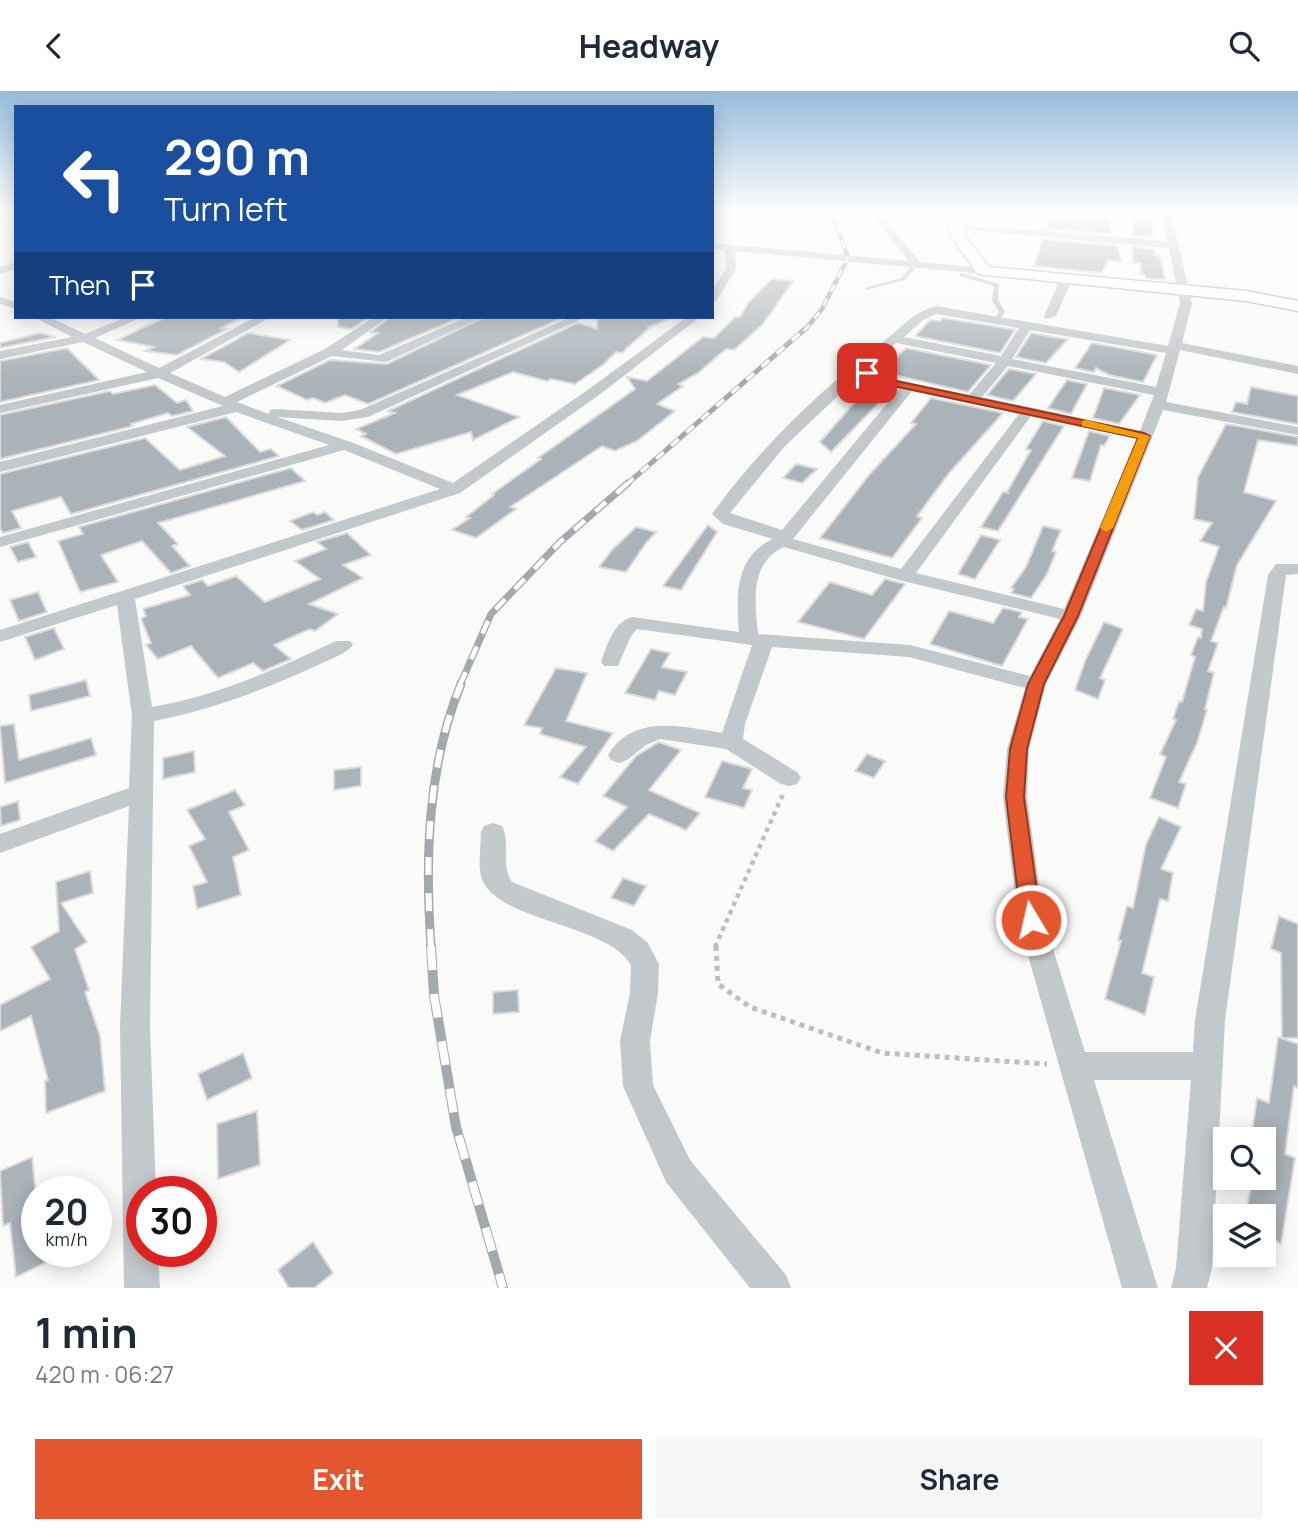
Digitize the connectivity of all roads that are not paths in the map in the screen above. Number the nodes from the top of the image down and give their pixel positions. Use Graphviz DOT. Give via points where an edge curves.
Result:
graph roads {
  1 [pos="731,268"];
  2 [pos="913,268"];
  3 [pos="953,268"];
  4 [pos="982,268"];
  5 [pos="1179,268"];
  6 [pos="984,271"];
  7 [pos="962,275"];
  8 [pos="1066,279"];
  9 [pos="867,288"];
  10 [pos="1185,291"];
  11 [pos="714,296"];
  12 [pos="1298,306"];
  13 [pos="1050,316"];
  14 [pos="44,319"];
  15 [pos="131,319"];
  16 [pos="261,319"];
  17 [pos="379,319"];
  18 [pos="471,319"];
  19 [pos="576,319"];
  20 [pos="691,319"];
  21 [pos="996,320"];
  22 [pos="1026,326"];
  23 [pos="85,338"];
  24 [pos="894,339"];
  25 [pos="1174,348"];
  26 [pos="330,352"];
  27 [pos="0,355"];
  28 [pos="1003,363"];
  29 [pos="860,367"];
  30 [pos="1298,370"];
  31 [pos="158,374"];
  32 [pos="909,386"];
  33 [pos="1160,398"];
  34 [pos="973,399"];
  35 [pos="238,407"];
  36 [pos="0,409"];
  37 [pos="1028,411"];
  38 [pos="1298,431"];
  39 [pos="1144,436"];
  40 [pos="346,445"];
  41 [pos="0,467"];
  42 [pos="454,490"];
  43 [pos="784,539"];
  44 [pos="0,542"];
  45 [pos="1298,569"];
  46 [pos="905,576"];
  47 [pos="125,597"];
  48 [pos="1071,616"];
  49 [pos="0,636"];
  50 [pos="757,640"];
  51 [pos="343,645"];
  52 [pos="611,662"];
  53 [pos="1036,684"];
  54 [pos="143,716"];
  55 [pos="732,742"];
  56 [pos="619,755"];
  57 [pos="789,778"];
  58 [pos="142,792"];
  59 [pos="493,832"];
  60 [pos="0,844"];
  61 [pos="1073,1066"];
  62 [pos="1206,1066"];
  63 [pos="142,1288"];
  64 [pos="773,1288"];
  65 [pos="1140,1288"];
  66 [pos="1189,1288"];
  1 -- 11 [label="street"];
  2 -- 9 [label="lane" via="903,279"];
  3 -- 6 [label="street"];
  4 -- 6 [label="street"];
  5 -- 10 [label="street"];
  6 -- 8 [label="street"];
  7 -- 21 [label="lane" via="997,285 995,300 1002,312"];
  8 -- 10 [label="street"];
  8 -- 13 [label="street"];
  10 -- 12 [label="street"];
  10 -- 25 [label="street"];
  14 -- 23 [label="street"];
  15 -- 23 [label="street"];
  16 -- 31 [label="street"];
  17 -- 26 [label="street"];
  18 -- 26 [label="street" via="381,359"];
  19 -- 35 [label="street" via="363,414 342,417"];
  20 -- 42 [label="street"];
  21 -- 22 [label="street"];
  21 -- 24 [label="street" via="936,310 917,317"];
  22 -- 25 [label="street"];
  22 -- 28 [label="street"];
  23 -- 27 [label="street"];
  23 -- 31 [label="street"];
  24 -- 28 [label="street"];
  24 -- 29 [label="street"];
  25 -- 30 [label="street"];
  25 -- 33 [label="street"];
  26 -- 35 [label="street"];
  28 -- 33 [label="street"];
  28 -- 34 [label="street"];
  29 -- 32 [label="street" via="874,379"];
  29 -- 43 [label="street" via="780,443 720,514"];
  31 -- 35 [label="street"];
  31 -- 36 [label="street"];
  32 -- 34 [label="street"];
  32 -- 43 [label="street"];
  33 -- 38 [label="street"];
  33 -- 39 [label="street"];
  34 -- 37 [label="street"];
  35 -- 40 [label="street"];
  35 -- 41 [label="street"];
  37 -- 39 [label="street"];
  37 -- 46 [label="street"];
  39 -- 48 [label="street"];
  40 -- 42 [label="street"];
  40 -- 44 [label="street"];
  42 -- 47 [label="street"];
  43 -- 46 [label="street"];
  43 -- 50 [label="street" via="758,552 752,564 746,597"];
  45 -- 62 [label="street" via="1282,568 1277,575"];
  46 -- 48 [label="street"];
  47 -- 49 [label="street"];
  47 -- 54 [label="street"];
  48 -- 53 [label="street"];
  50 -- 52 [label="street" via="632,623 622,634"];
  50 -- 53 [label="street" via="910,651"];
  50 -- 55 [label="street"];
  51 -- 54 [label="street" via="258,686 177,711"];
  53 -- 61 [label="street" via="1018,749 1015,797 1031,920"];
  54 -- 58 [label="street"];
  55 -- 56 [label="street" via="657,731"];
  55 -- 57 [label="street"];
  58 -- 60 [label="street"];
  58 -- 63 [label="street" via="135,1025"];
  59 -- 64 [label="street" via="494,876 503,888 622,938 637,950 645,964 635,1041 638,1086 678,1171"];
  61 -- 62 [label="street"];
  61 -- 65 [label="street"];
  62 -- 66 [label="street"];
}
